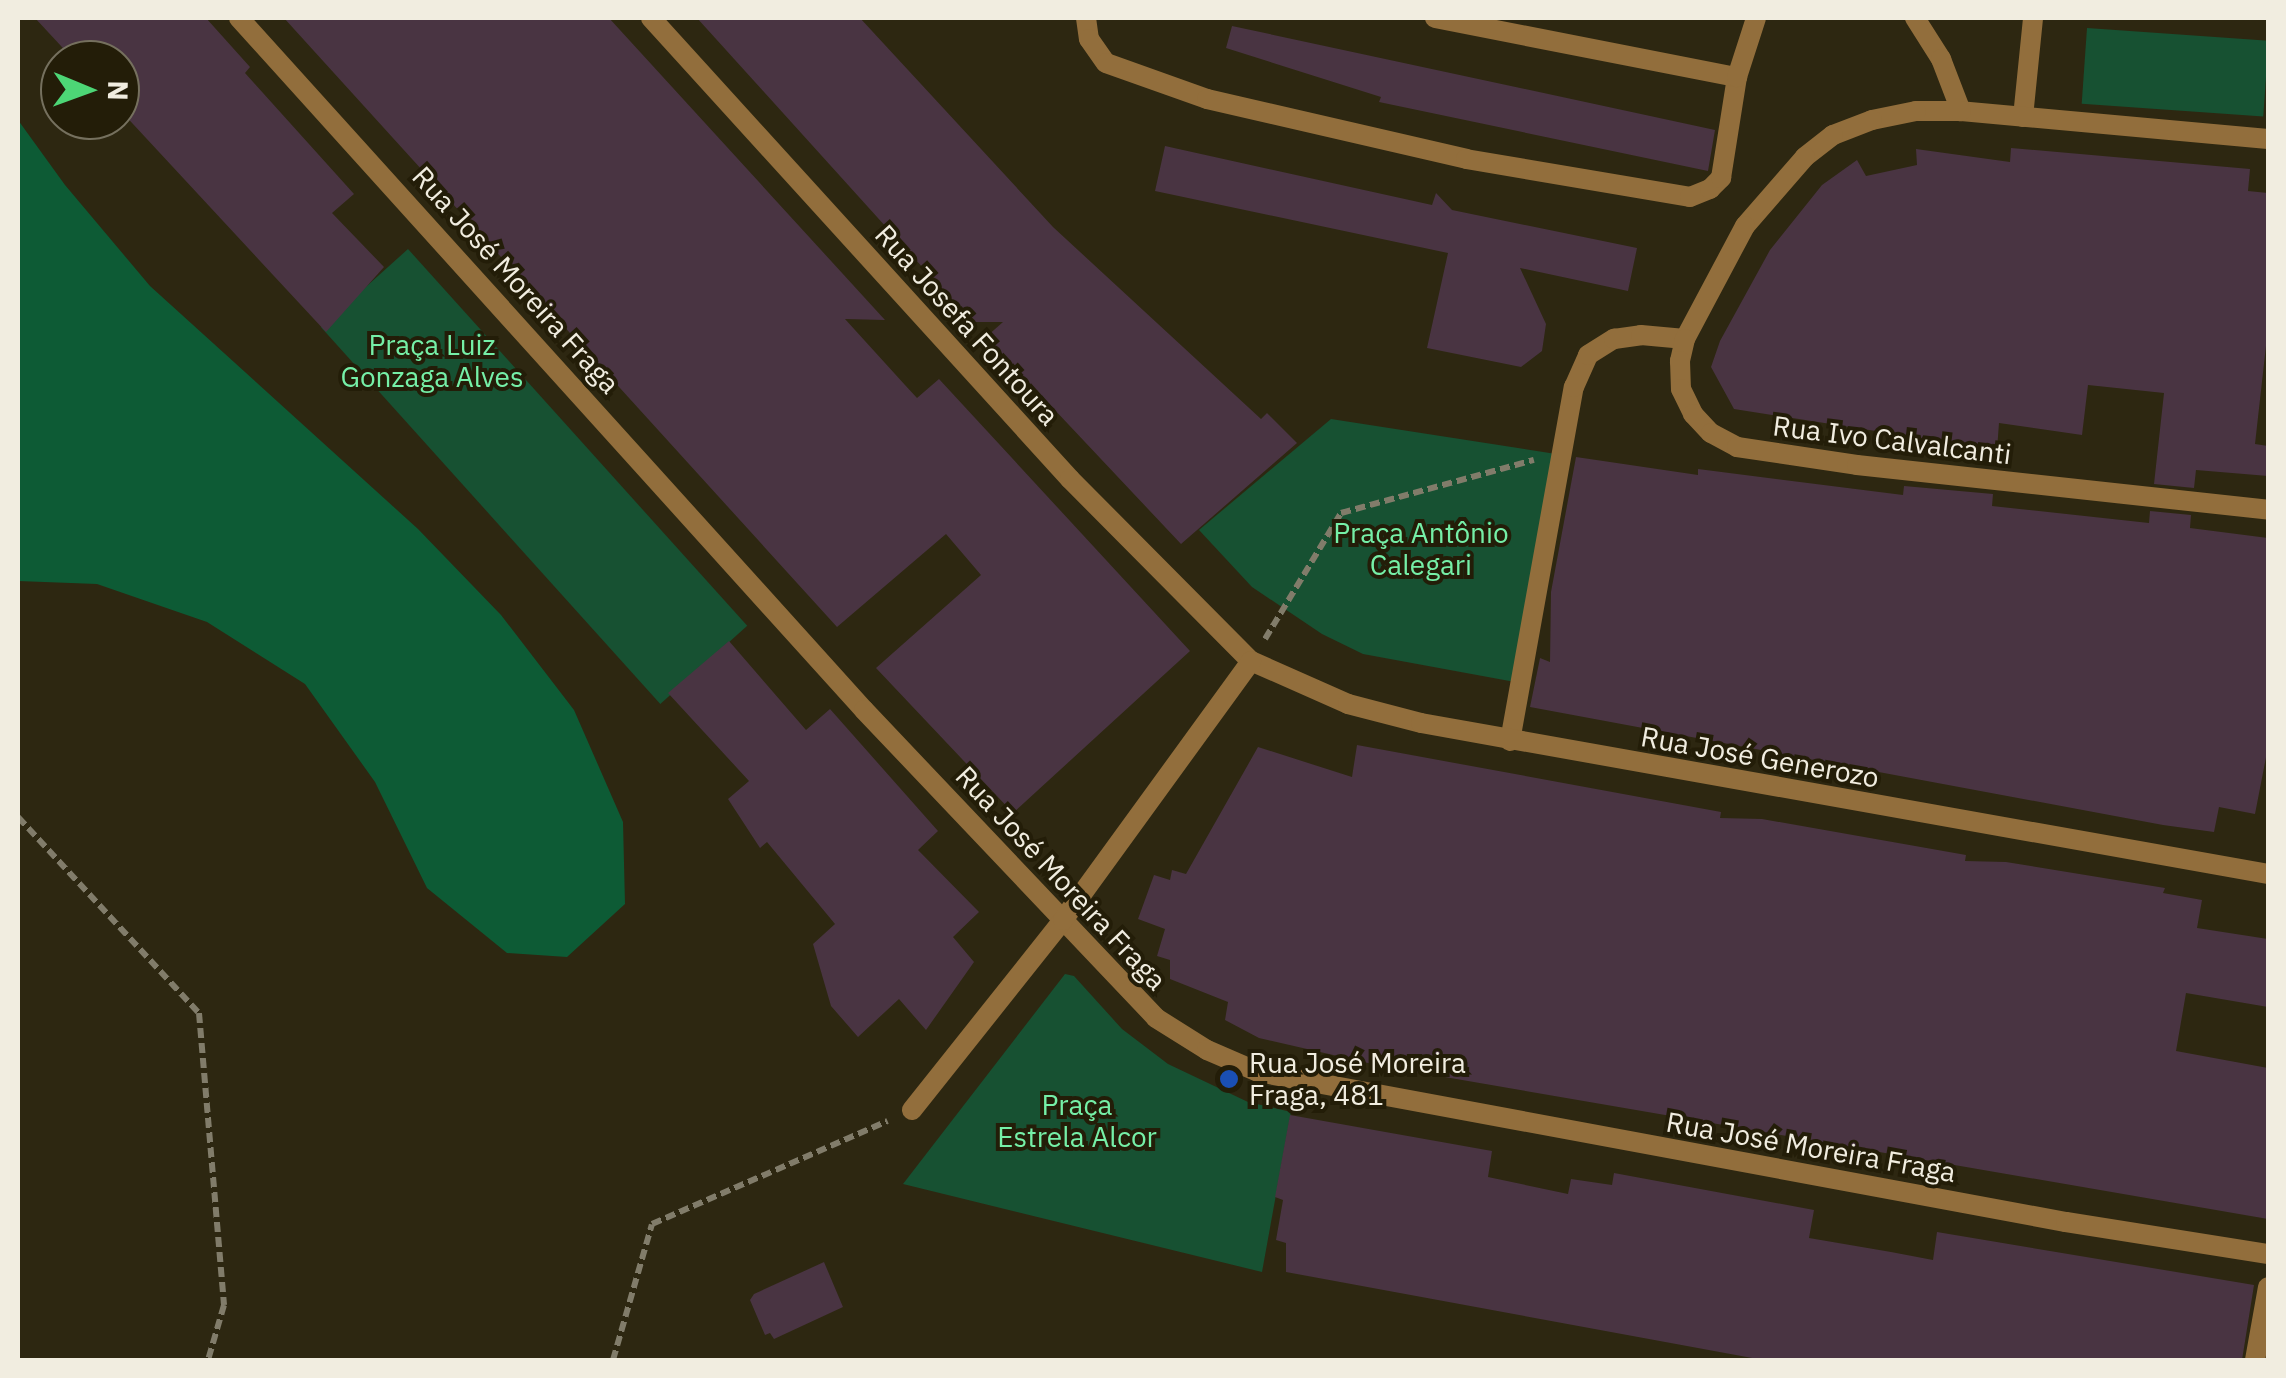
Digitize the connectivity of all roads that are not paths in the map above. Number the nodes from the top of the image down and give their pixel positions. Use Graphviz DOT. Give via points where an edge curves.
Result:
graph roads {
  1 [pos="239,18"];
  2 [pos="652,18"];
  3 [pos="1086,18"];
  4 [pos="1435,18"];
  5 [pos="1756,18"];
  6 [pos="1915,18"];
  7 [pos="2033,18"];
  8 [pos="1737,77"];
  9 [pos="1961,110"];
  10 [pos="2023,117"];
  11 [pos="2268,139"];
  12 [pos="1685,339"];
  13 [pos="2268,510"];
  14 [pos="1251,661"];
  15 [pos="1510,741"];
  16 [pos="2268,874"];
  17 [pos="1063,920"];
  18 [pos="912,1110"];
  19 [pos="2268,1254"];
  20 [pos="2268,1287"];
  21 [pos="2255,1360"];
  1 -- 17 [label="street, Rua José Moreira Fraga" via="864,710"];
  2 -- 14 [label="street, Rua Josefa Fontoura" via="1070,480"];
  3 -- 8 [label="street" via="1089,38 1106,63 1207,98 1466,159 1690,197 1721,178"];
  4 -- 8 [label="street"];
  5 -- 8 [label="street"];
  6 -- 9 [label="street"];
  7 -- 10 [label="street"];
  9 -- 10 [label="street, Rua Ivo Calvalcanti"];
  9 -- 12 [label="street, Rua Ivo Calvalcanti" via="1916,111 1832,135 1745,226"];
  10 -- 11 [label="street, Rua Ivo Calvalcanti"];
  12 -- 13 [label="street, Rua Ivo Calvalcanti" via="1681,389 1687,402 1712,432 1737,447"];
  12 -- 15 [label="street" via="1614,339 1588,354 1574,387"];
  14 -- 15 [label="street, Rua José Generozo" via="1348,704"];
  14 -- 17 [label="street"];
  15 -- 16 [label="street, Rua José Generozo"];
  17 -- 18 [label="street"];
  17 -- 19 [label="street, Rua José Moreira Fraga" via="1156,1018 1258,1072"];
  20 -- 21 [label="street"];
}
